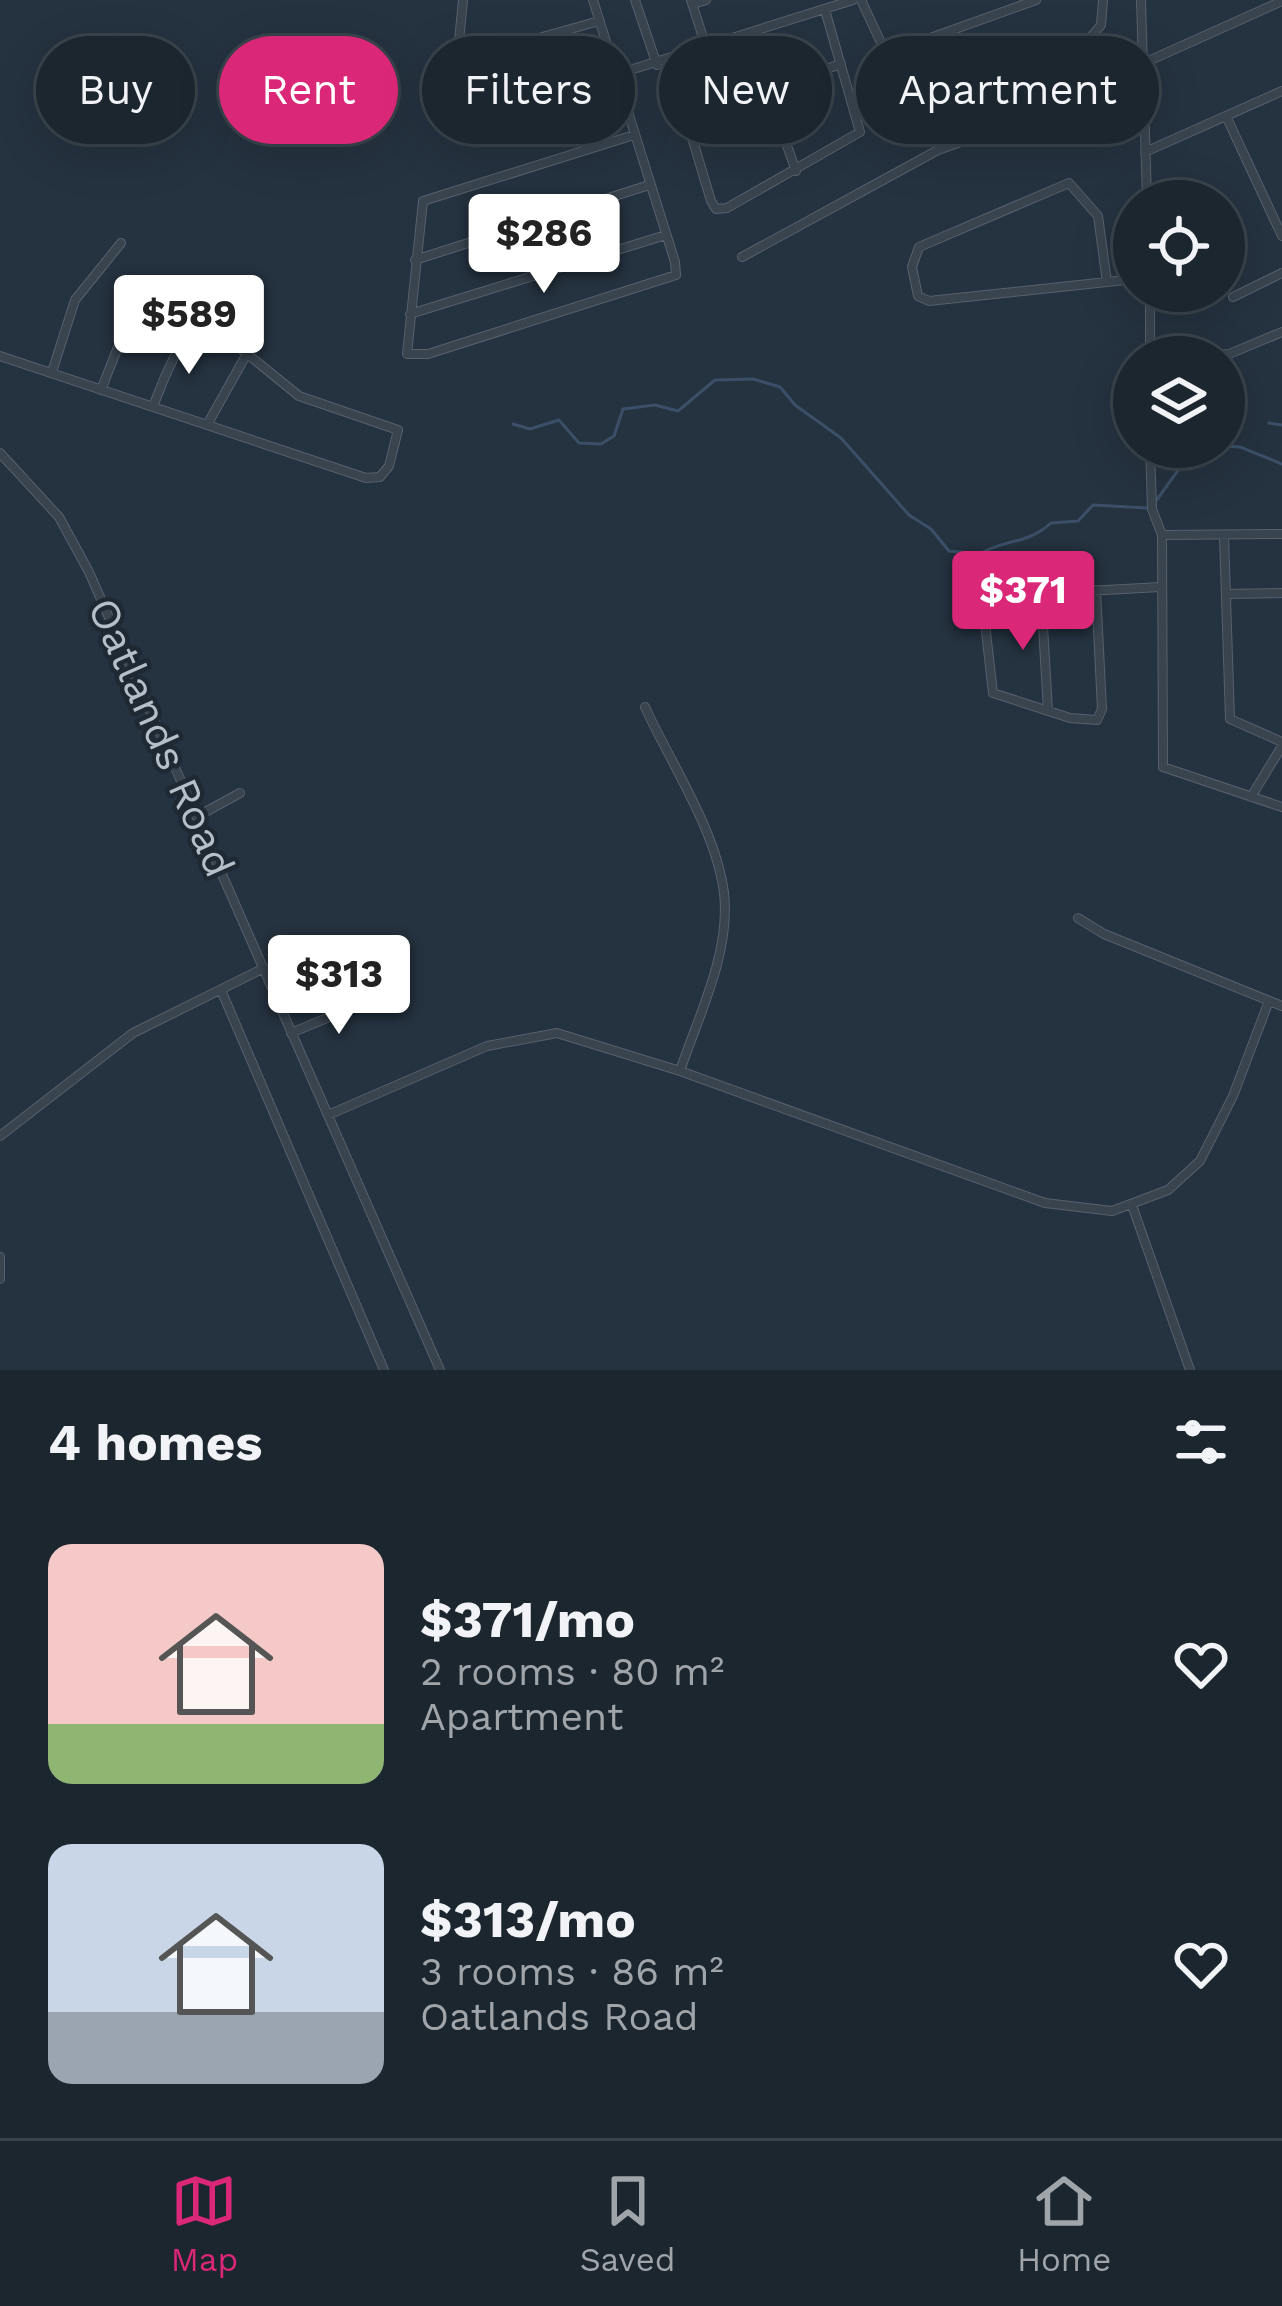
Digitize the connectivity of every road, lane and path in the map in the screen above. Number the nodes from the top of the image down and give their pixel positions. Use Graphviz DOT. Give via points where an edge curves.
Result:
graph roads {
  1 [pos="463,0"];
  2 [pos="593,0"];
  3 [pos="635,0"];
  4 [pos="706,0"];
  5 [pos="852,0"];
  6 [pos="1036,0"];
  7 [pos="1103,0"];
  8 [pos="1141,0"];
  9 [pos="1282,1"];
  10 [pos="692,2"];
  11 [pos="825,10"];
  12 [pos="599,21"];
  13 [pos="459,36"];
  14 [pos="546,36"];
  15 [pos="604,36"];
  16 [pos="703,36"];
  17 [pos="748,36"];
  18 [pos="876,36"];
  19 [pos="939,36"];
  20 [pos="1092,36"];
  21 [pos="1143,36"];
  22 [pos="1159,55"];
  23 [pos="657,64"];
  24 [pos="841,64"];
  25 [pos="832,67"];
  26 [pos="635,71"];
  27 [pos="1282,92"];
  28 [pos="1226,116"];
  29 [pos="635,138"];
  30 [pos="604,144"];
  31 [pos="695,144"];
  32 [pos="787,144"];
  33 [pos="955,144"];
  34 [pos="1145,144"];
  35 [pos="1145,152"];
  36 [pos="796,171"];
  37 [pos="1146,180"];
  38 [pos="649,185"];
  39 [pos="666,235"];
  40 [pos="1282,236"];
  41 [pos="121,243"];
  42 [pos="742,257"];
  43 [pos="415,260"];
  44 [pos="1282,273"];
  45 [pos="1113,281"];
  46 [pos="161,282"];
  47 [pos="1107,282"];
  48 [pos="1245,291"];
  49 [pos="410,314"];
  50 [pos="1282,332"];
  51 [pos="1245,347"];
  52 [pos="0,356"];
  53 [pos="245,357"];
  54 [pos="52,372"];
  55 [pos="101,390"];
  56 [pos="153,406"];
  57 [pos="207,425"];
  58 [pos="0,453"];
  59 [pos="1151,468"];
  60 [pos="1282,534"];
  61 [pos="1162,535"];
  62 [pos="1224,536"];
  63 [pos="1160,587"];
  64 [pos="1096,590"];
  65 [pos="1041,592"];
  66 [pos="1282,592"];
  67 [pos="1226,594"];
  68 [pos="645,707"];
  69 [pos="1048,711"];
  70 [pos="1282,744"];
  71 [pos="240,793"];
  72 [pos="1251,797"];
  73 [pos="1282,807"];
  74 [pos="198,816"];
  75 [pos="1078,917"];
  76 [pos="264,968"];
  77 [pos="220,990"];
  78 [pos="370,1000"];
  79 [pos="1269,1001"];
  80 [pos="1282,1006"];
  81 [pos="291,1033"];
  82 [pos="680,1071"];
  83 [pos="328,1114"];
  84 [pos="0,1136"];
  85 [pos="1133,1208"];
  86 [pos="0,1257"];
  87 [pos="0,1279"];
  88 [pos="384,1370"];
  89 [pos="440,1370"];
  90 [pos="1190,1370"];
  1 -- 13 [label="street"];
  2 -- 12 [label="street"];
  3 -- 23 [label="street"];
  4 -- 10 [label="street"];
  5 -- 11 [label="street"];
  5 -- 18 [label="street"];
  6 -- 19 [label="street"];
  7 -- 20 [label="street"];
  8 -- 21 [label="street"];
  9 -- 22 [label="street"];
  10 -- 16 [label="street"];
  11 -- 17 [label="street"];
  11 -- 24 [label="street"];
  12 -- 14 [label="street"];
  12 -- 15 [label="street"];
  23 -- 26 [label="street"];
  24 -- 25 [label="street"];
  24 -- 36 [label="street" via="860,132"];
  27 -- 28 [label="street"];
  28 -- 35 [label="street"];
  28 -- 40 [label="street"];
  29 -- 38 [label="street"];
  30 -- 43 [label="street" via="426,198"];
  31 -- 36 [label="street" via="716,208"];
  32 -- 36 [label="street"];
  33 -- 42 [label="street"];
  34 -- 35 [label="street"];
  35 -- 37 [label="street"];
  38 -- 39 [label="street"];
  38 -- 43 [label="street"];
  39 -- 49 [label="street"];
  39 -- 49 [label="street" via="676,270 661,283 420,356 406,350"];
  41 -- 54 [label="street" via="75,300"];
  43 -- 49 [label="street"];
  44 -- 48 [label="street"];
  45 -- 47 [label="street"];
  46 -- 55 [label="street" via="126,327"];
  47 -- 47 [label="street" via="929,301 914,288 912,267 919,247 1069,183 1098,216"];
  50 -- 51 [label="street"];
  52 -- 54 [label="street"];
  53 -- 56 [label="street" via="214,327 196,332 178,350"];
  53 -- 57 [label="street"];
  53 -- 57 [label="street" via="320,406 398,430 389,466 366,478"];
  54 -- 55 [label="street"];
  55 -- 56 [label="street"];
  56 -- 57 [label="street"];
  58 -- 74 [label="street, Oatlands Road" via="81,554"];
  59 -- 61 [label="street"];
  60 -- 62 [label="street"];
  61 -- 62 [label="street"];
  61 -- 63 [label="street"];
  62 -- 67 [label="street"];
  63 -- 64 [label="street"];
  63 -- 72 [label="street" via="1163,767"];
  64 -- 65 [label="street"];
  64 -- 69 [label="street" via="1101,713 1093,722"];
  65 -- 69 [label="street"];
  65 -- 69 [label="street" via="982,597 993,693"];
  66 -- 67 [label="street"];
  67 -- 70 [label="street" via="1230,719"];
  68 -- 82 [label="street" via="724,894 715,969"];
  70 -- 72 [label="street"];
  71 -- 74 [label="street"];
  72 -- 73 [label="street"];
  74 -- 76 [label="street, Oatlands Road"];
  75 -- 79 [label="street"];
  76 -- 77 [label="street"];
  76 -- 81 [label="street, Oatlands Road"];
  77 -- 84 [label="street" via="133,1033"];
  77 -- 88 [label="street"];
  78 -- 81 [label="street"];
  79 -- 80 [label="street"];
  79 -- 85 [label="street" via="1200,1161"];
  81 -- 83 [label="street, Oatlands Road"];
  82 -- 83 [label="street" via="571,1035 542,1035 487,1046"];
  82 -- 85 [label="street" via="1045,1203 1091,1212"];
  83 -- 89 [label="street, Oatlands Road"];
  85 -- 90 [label="street"];
  86 -- 87 [label="street"];
}
